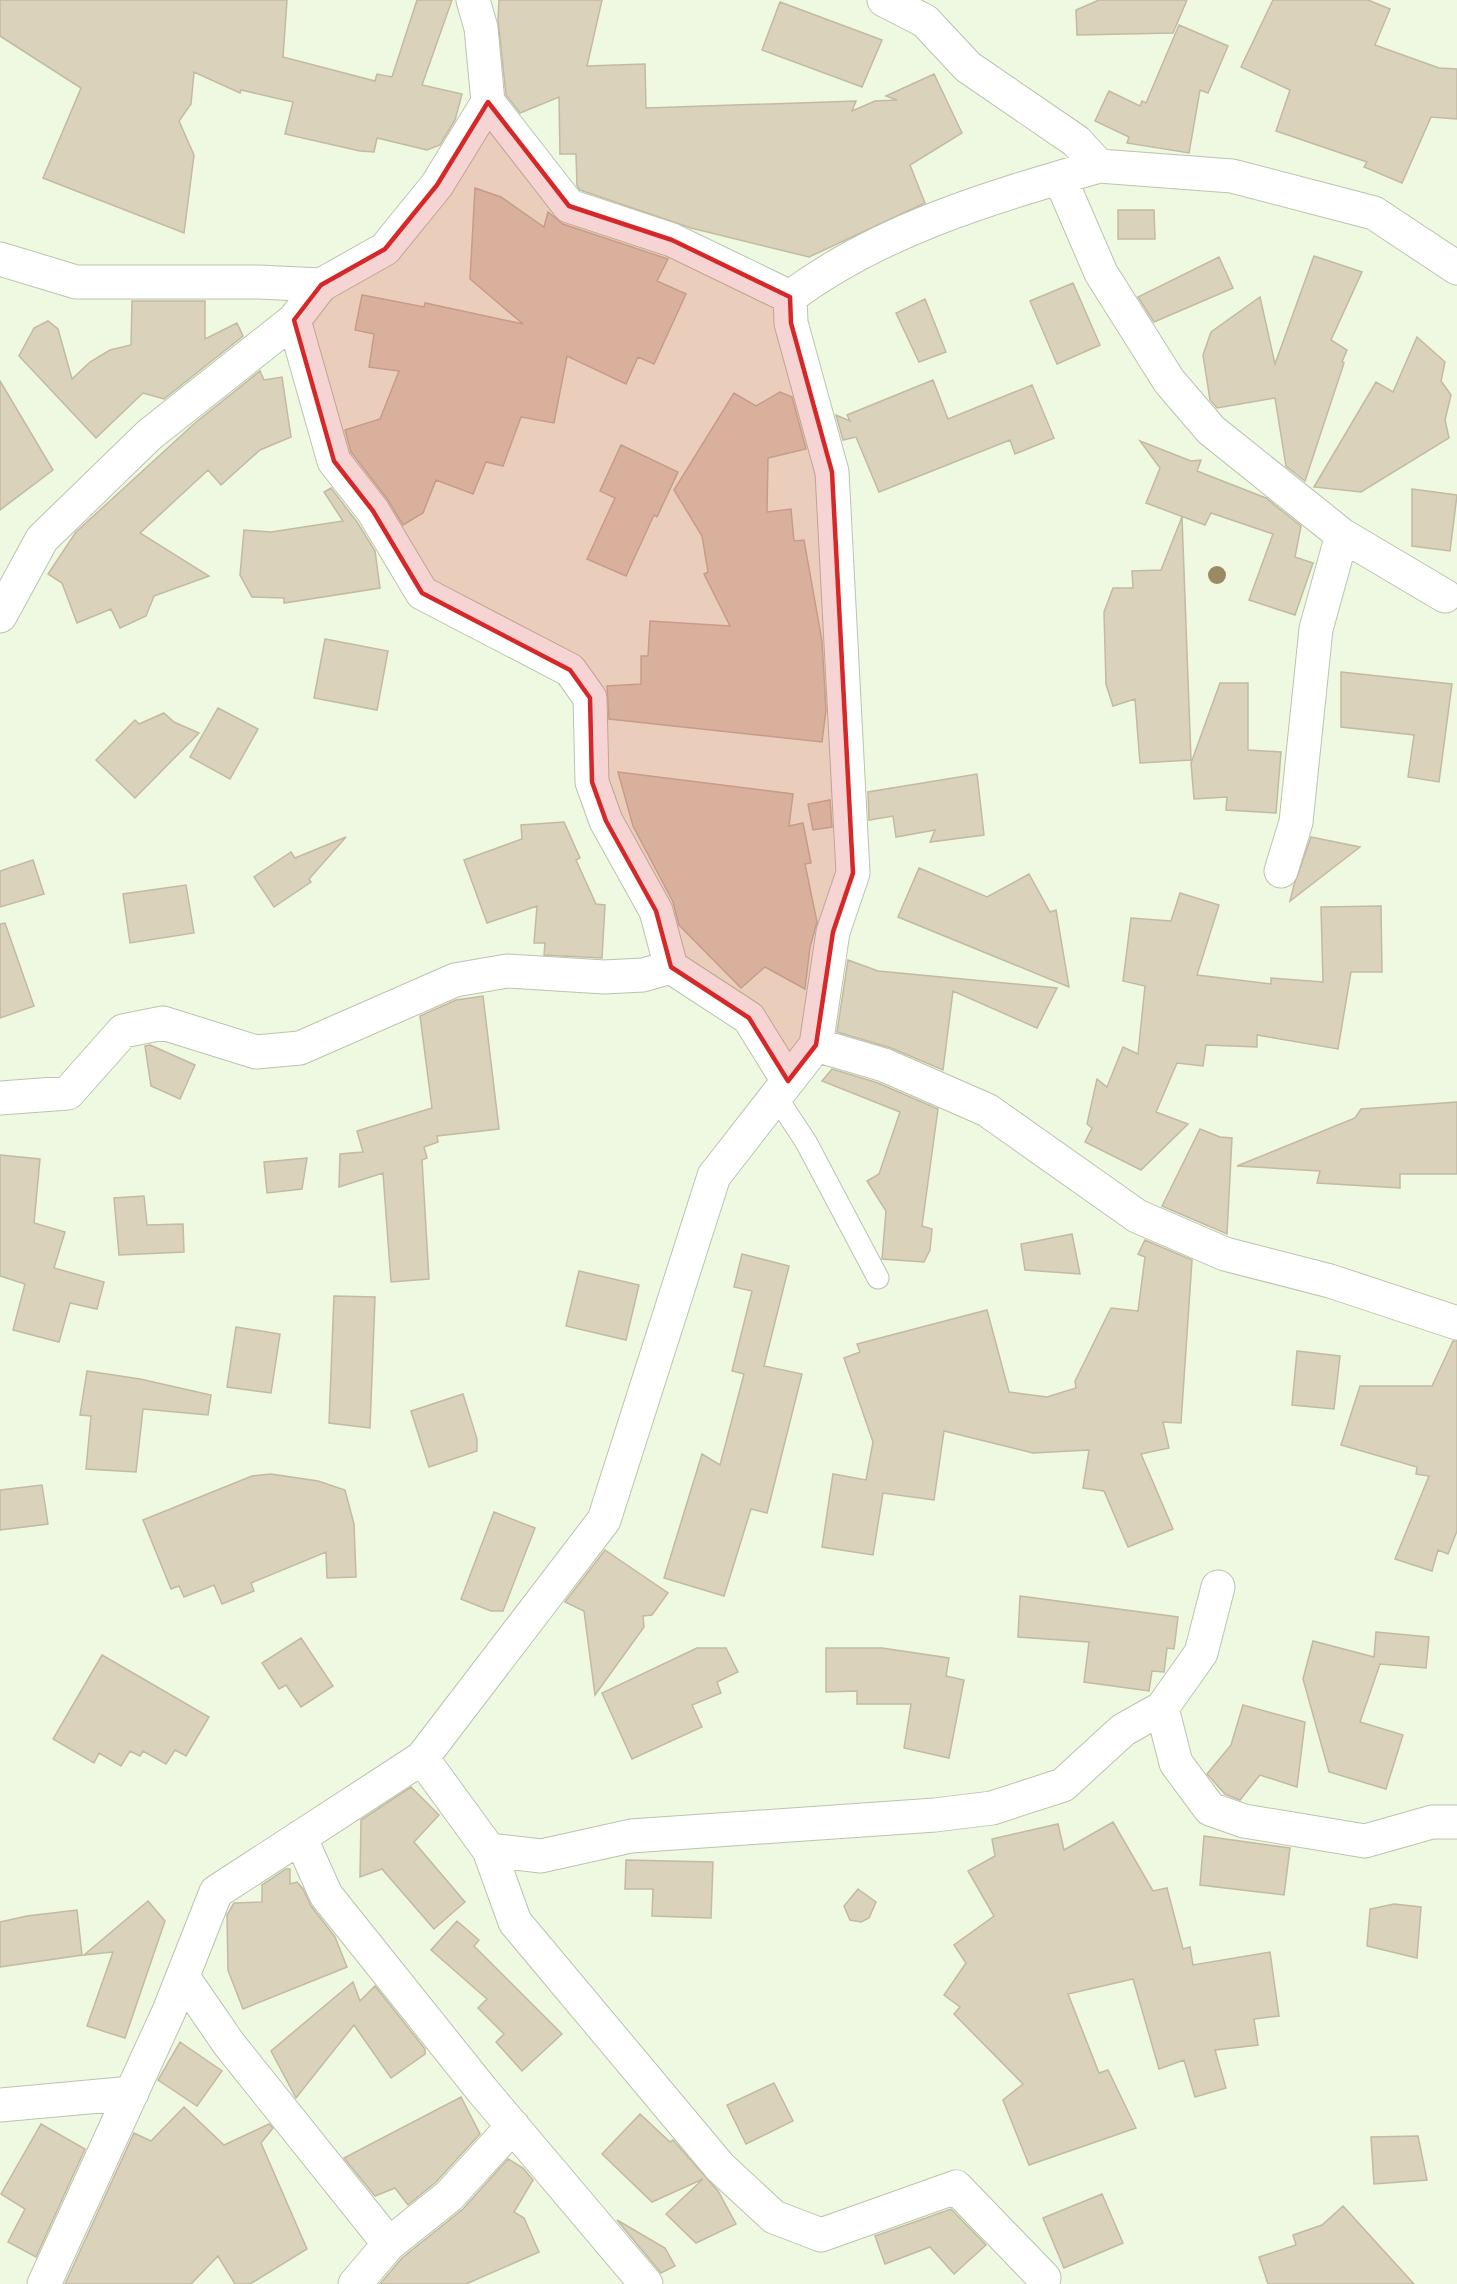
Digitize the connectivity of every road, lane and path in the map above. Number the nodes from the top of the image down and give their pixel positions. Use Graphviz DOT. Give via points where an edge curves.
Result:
graph roads {
  1 [pos="473,0"];
  2 [pos="884,0"];
  3 [pos="488,102"];
  4 [pos="1099,166"];
  5 [pos="1060,178"];
  6 [pos="0,259"];
  7 [pos="1457,268"];
  8 [pos="321,285"];
  9 [pos="790,297"];
  10 [pos="294,320"];
  11 [pos="1342,535"];
  12 [pos="1445,596"];
  13 [pos="0,616"];
  14 [pos="1281,871"];
  15 [pos="671,967"];
  16 [pos="816,1045"];
  17 [pos="783,1089"];
  18 [pos="0,1098"];
  19 [pos="878,1278"];
  20 [pos="1457,1323"];
  21 [pos="1218,1587"];
  22 [pos="1162,1708"];
  23 [pos="422,1758"];
  24 [pos="1457,1822"];
  25 [pos="300,1837"];
  26 [pos="489,1850"];
  27 [pos="183,1977"];
  28 [pos="132,2092"];
  29 [pos="0,2105"];
  30 [pos="513,2126"];
  31 [pos="389,2244"];
  32 [pos="1044,2278"];
  33 [pos="44,2284"];
  34 [pos="355,2284"];
  35 [pos="646,2284"];
  1 -- 3 [label="street" via="481,28"];
  2 -- 4 [label="street" via="925,21 968,67 1076,141"];
  3 -- 8 [label="street" via="437,184 385,249"];
  3 -- 9 [label="street" via="569,206 672,240"];
  4 -- 5 [label="street"];
  4 -- 7 [label="street" via="1232,176 1374,213"];
  5 -- 9 [label="street" via="954,210 823,272"];
  5 -- 11 [label="street" via="1101,273 1169,381 1211,430"];
  6 -- 8 [label="street" via="76,282"];
  8 -- 10 [label="street"];
  9 -- 16 [label="street" via="791,323 832,472 853,873 832,932"];
  10 -- 13 [label="street" via="149,435 42,539"];
  10 -- 15 [label="street" via="334,461 373,511 422,593 570,670 590,698 592,782 606,822 657,911"];
  11 -- 12 [label="street"];
  11 -- 14 [label="street" via="1316,629 1296,822"];
  15 -- 17 [label="street" via="749,1018"];
  15 -- 18 [label="street" via="633,976 507,971 455,980 300,1048 256,1052 163,1023 123,1031 68,1093"];
  16 -- 17 [label="street"];
  16 -- 20 [label="street" via="884,1065 987,1110 1137,1216 1225,1254 1330,1281"];
  17 -- 19 [label="lane" via="806,1142"];
  17 -- 23 [label="street" via="714,1176 604,1520"];
  21 -- 22 [label="street" via="1201,1653"];
  22 -- 24 [label="street" via="1176,1763 1210,1809 1244,1821 1365,1841 1431,1822"];
  22 -- 26 [label="street" via="1123,1730 1063,1785 992,1808 631,1836 541,1856"];
  23 -- 25 [label="street"];
  23 -- 26 [label="street"];
  25 -- 27 [label="street" via="216,1892"];
  25 -- 30 [label="street" via="326,1895"];
  26 -- 32 [label="street" via="515,1922 720,2167 774,2217 821,2235 956,2187"];
  27 -- 28 [label="street"];
  27 -- 31 [label="street" via="229,2044"];
  28 -- 29 [label="street"];
  28 -- 33 [label="street"];
  30 -- 31 [label="street" via="449,2196"];
  30 -- 35 [label="street"];
  31 -- 34 [label="street"];
}
